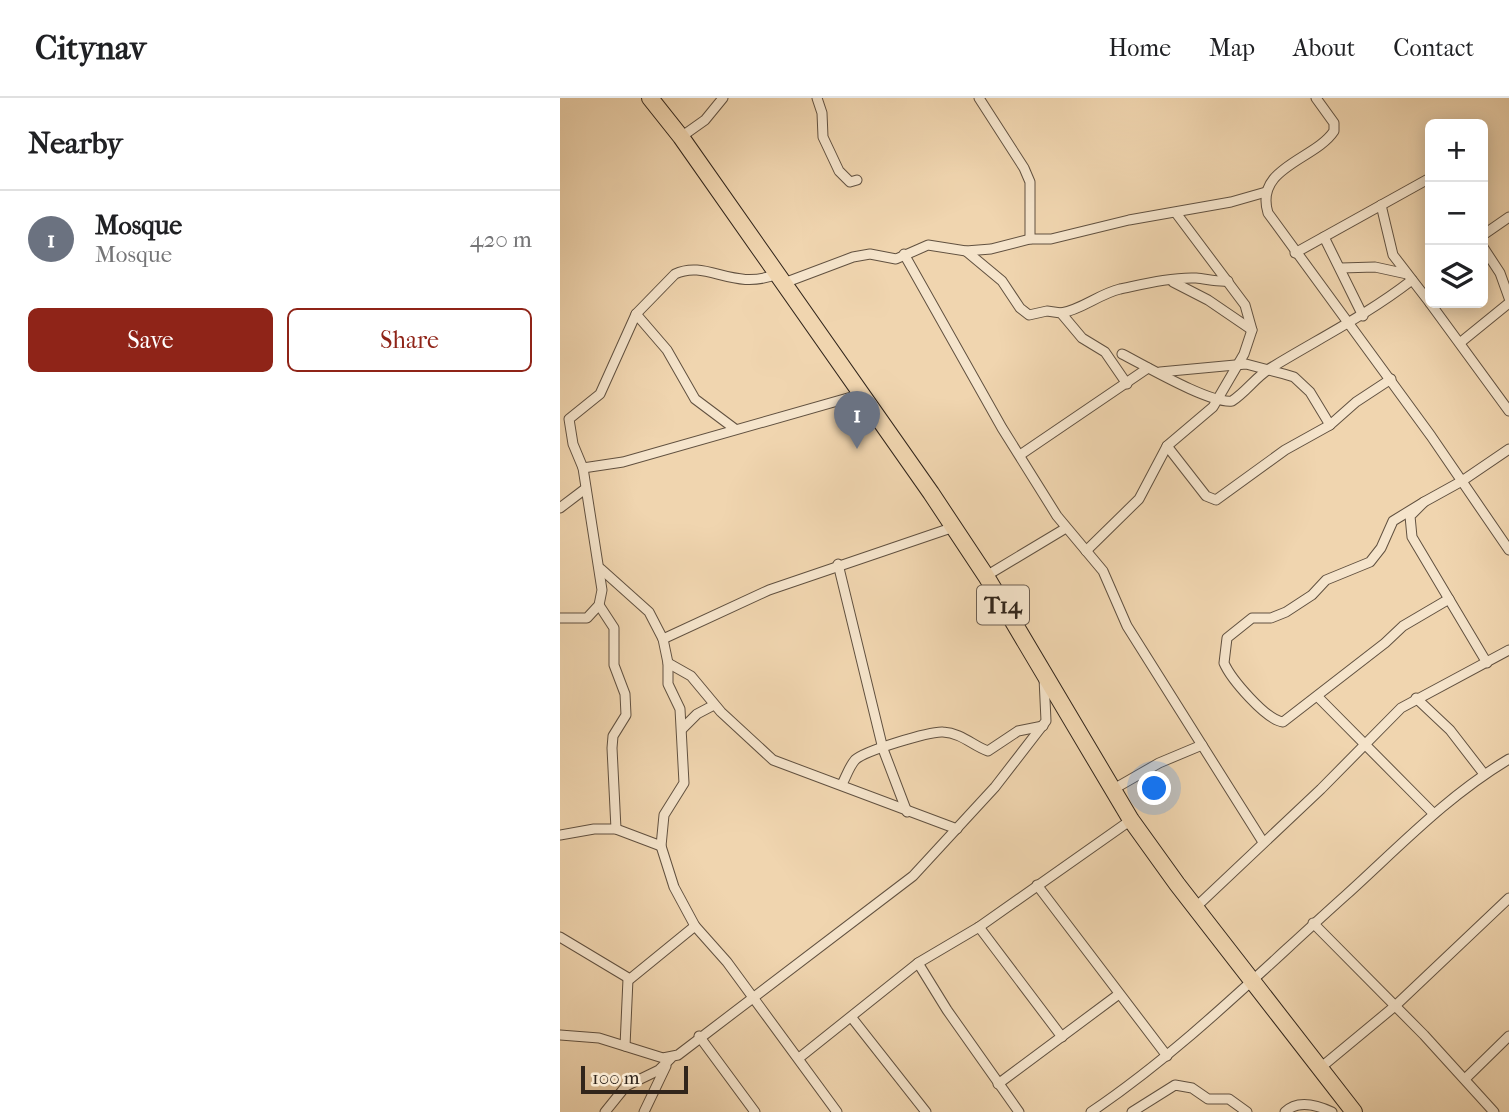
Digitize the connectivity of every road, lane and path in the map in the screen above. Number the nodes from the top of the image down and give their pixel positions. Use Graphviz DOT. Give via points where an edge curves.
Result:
graph roads {
  1 [pos="650,98"];
  2 [pos="723,98"];
  3 [pos="816,98"];
  4 [pos="979,98"];
  5 [pos="1316,98"];
  6 [pos="681,137"];
  7 [pos="857,180"];
  8 [pos="1425,181"];
  9 [pos="1266,192"];
  10 [pos="1381,205"];
  11 [pos="1176,213"];
  12 [pos="1509,217"];
  13 [pos="1488,232"];
  14 [pos="1324,237"];
  15 [pos="1030,239"];
  16 [pos="966,251"];
  17 [pos="1295,253"];
  18 [pos="904,254"];
  19 [pos="1488,255"];
  20 [pos="1341,268"];
  21 [pos="1409,277"];
  22 [pos="781,278"];
  23 [pos="1171,281"];
  24 [pos="1228,281"];
  25 [pos="1425,297"];
  26 [pos="1509,298"];
  27 [pos="1509,303"];
  28 [pos="1434,308"];
  29 [pos="1060,313"];
  30 [pos="636,314"];
  31 [pos="1363,316"];
  32 [pos="1350,323"];
  33 [pos="1252,330"];
  34 [pos="1461,342"];
  35 [pos="1247,348"];
  36 [pos="1122,354"];
  37 [pos="1237,365"];
  38 [pos="1148,368"];
  39 [pos="1261,369"];
  40 [pos="1158,373"];
  41 [pos="1391,379"];
  42 [pos="1126,384"];
  43 [pos="862,394"];
  44 [pos="1506,397"];
  45 [pos="1219,400"];
  46 [pos="1509,411"];
  47 [pos="565,421"];
  48 [pos="1330,425"];
  49 [pos="735,429"];
  50 [pos="1167,446"];
  51 [pos="1509,449"];
  52 [pos="1020,455"];
  53 [pos="583,468"];
  54 [pos="1462,481"];
  55 [pos="585,489"];
  56 [pos="1424,502"];
  57 [pos="560,508"];
  58 [pos="954,527"];
  59 [pos="1066,528"];
  60 [pos="1509,550"];
  61 [pos="1086,551"];
  62 [pos="838,564"];
  63 [pos="601,569"];
  64 [pos="986,576"];
  65 [pos="1449,599"];
  66 [pos="599,605"];
  67 [pos="560,618"];
  68 [pos="663,639"];
  69 [pos="1509,650"];
  70 [pos="668,663"];
  71 [pos="1488,663"];
  72 [pos="1044,673"];
  73 [pos="1318,697"];
  74 [pos="1416,698"];
  75 [pos="715,705"];
  76 [pos="1043,726"];
  77 [pos="682,729"];
  78 [pos="1366,744"];
  79 [pos="1202,745"];
  80 [pos="883,749"];
  81 [pos="1509,759"];
  82 [pos="1484,774"];
  83 [pos="842,785"];
  84 [pos="1112,790"];
  85 [pos="907,812"];
  86 [pos="1433,813"];
  87 [pos="1131,820"];
  88 [pos="616,829"];
  89 [pos="957,829"];
  90 [pos="560,835"];
  91 [pos="1263,842"];
  92 [pos="661,846"];
  93 [pos="1037,885"];
  94 [pos="1509,898"];
  95 [pos="1196,907"];
  96 [pos="1313,923"];
  97 [pos="695,926"];
  98 [pos="979,927"];
  99 [pos="560,937"];
  100 [pos="918,963"];
  101 [pos="628,979"];
  102 [pos="1254,982"];
  103 [pos="1119,994"];
  104 [pos="754,998"];
  105 [pos="1395,1006"];
  106 [pos="852,1018"];
  107 [pos="560,1035"];
  108 [pos="699,1036"];
  109 [pos="1509,1036"];
  110 [pos="1062,1037"];
  111 [pos="625,1046"];
  112 [pos="1167,1056"];
  113 [pos="799,1058"];
  114 [pos="669,1062"];
  115 [pos="1319,1069"];
  116 [pos="1465,1079"];
  117 [pos="998,1084"];
  118 [pos="1106,1108"];
  119 [pos="606,1112"];
  120 [pos="645,1112"];
  121 [pos="755,1112"];
  122 [pos="837,1112"];
  123 [pos="926,1112"];
  124 [pos="1019,1112"];
  125 [pos="1091,1112"];
  126 [pos="1132,1112"];
  127 [pos="1247,1112"];
  128 [pos="1285,1112"];
  129 [pos="1332,1112"];
  130 [pos="1354,1112"];
  131 [pos="1494,1112"];
  1 -- 6 [label="highway, T14"];
  2 -- 6 [label="street" via="705,120"];
  3 -- 7 [label="street" via="826,144 843,176"];
  4 -- 15 [label="street" via="1030,182"];
  5 -- 9 [label="street" via="1334,122 1334,131 1280,171"];
  6 -- 22 [label="highway, T14"];
  8 -- 10 [label="street"];
  9 -- 11 [label="street"];
  9 -- 17 [label="street" via="1268,213"];
  10 -- 14 [label="street"];
  10 -- 21 [label="street" via="1388,243"];
  11 -- 15 [label="street" via="1051,239"];
  11 -- 24 [label="street"];
  12 -- 13 [label="street"];
  14 -- 17 [label="street"];
  14 -- 20 [label="street"];
  15 -- 16 [label="street"];
  16 -- 18 [label="street" via="928,245"];
  16 -- 29 [label="street" via="1002,281 1029,315"];
  17 -- 32 [label="street"];
  18 -- 22 [label="street" via="896,259 870,254 853,257"];
  18 -- 52 [label="street"];
  19 -- 26 [label="street"];
  20 -- 21 [label="street" via="1375,267"];
  20 -- 31 [label="street"];
  21 -- 25 [label="street"];
  21 -- 31 [label="street"];
  22 -- 30 [label="street" via="751,282 683,270 667,280"];
  22 -- 43 [label="highway, T14"];
  23 -- 24 [label="street"];
  23 -- 29 [label="street" via="1117,290"];
  23 -- 33 [label="street"];
  24 -- 33 [label="street" via="1245,305"];
  27 -- 34 [label="street"];
  28 -- 34 [label="street"];
  29 -- 42 [label="street" via="1082,338 1105,352"];
  30 -- 47 [label="street" via="600,394"];
  30 -- 49 [label="street" via="667,350 695,399"];
  31 -- 32 [label="street"];
  32 -- 39 [label="street"];
  32 -- 41 [label="street"];
  33 -- 35 [label="street"];
  34 -- 44 [label="street"];
  35 -- 37 [label="street"];
  35 -- 39 [label="street"];
  36 -- 38 [label="street"];
  37 -- 39 [label="street"];
  37 -- 40 [label="street"];
  37 -- 45 [label="street"];
  38 -- 40 [label="street"];
  38 -- 42 [label="street"];
  39 -- 45 [label="street" via="1232,401"];
  39 -- 48 [label="street" via="1302,384"];
  40 -- 45 [label="street"];
  41 -- 48 [label="street"];
  41 -- 54 [label="street"];
  42 -- 52 [label="street"];
  43 -- 49 [label="street"];
  43 -- 58 [label="highway, T14"];
  44 -- 46 [label="street"];
  45 -- 50 [label="street" via="1202,420"];
  47 -- 53 [label="street"];
  48 -- 50 [label="street" via="1216,500 1206,496"];
  49 -- 53 [label="street" via="623,462"];
  50 -- 61 [label="street" via="1139,499"];
  51 -- 54 [label="street"];
  52 -- 59 [label="street"];
  53 -- 55 [label="street"];
  54 -- 56 [label="street"];
  54 -- 60 [label="street"];
  55 -- 57 [label="street"];
  55 -- 63 [label="street"];
  56 -- 65 [label="street" via="1410,516 1412,537"];
  56 -- 73 [label="street" via="1393,521 1370,562 1326,580 1286,612 1252,618 1227,638 1227,670 1272,719 1288,721"];
  58 -- 62 [label="street"];
  58 -- 64 [label="highway, T14"];
  59 -- 61 [label="street"];
  59 -- 64 [label="street"];
  61 -- 79 [label="street" via="1103,570 1121,615"];
  62 -- 68 [label="street"];
  62 -- 80 [label="street"];
  63 -- 66 [label="street"];
  63 -- 68 [label="street" via="649,612"];
  64 -- 72 [label="highway, T14"];
  65 -- 71 [label="street"];
  65 -- 73 [label="street" via="1403,626"];
  66 -- 67 [label="street" via="581,620"];
  66 -- 88 [label="street" via="614,628 614,665 625,694 626,715 613,736 612,748"];
  68 -- 70 [label="street"];
  69 -- 71 [label="street"];
  70 -- 75 [label="street" via="691,676"];
  70 -- 77 [label="street" via="668,684 680,709"];
  71 -- 74 [label="street"];
  72 -- 76 [label="street" via="1048,716"];
  72 -- 84 [label="highway, T14"];
  73 -- 78 [label="street"];
  74 -- 78 [label="street"];
  74 -- 82 [label="street" via="1450,730"];
  75 -- 77 [label="street"];
  75 -- 83 [label="street" via="764,755"];
  76 -- 80 [label="street" via="1018,731 988,751 963,737 939,732"];
  76 -- 89 [label="street"];
  77 -- 92 [label="street" via="684,783 664,815"];
  78 -- 86 [label="street"];
  78 -- 91 [label="street"];
  79 -- 84 [label="street"];
  79 -- 91 [label="street"];
  80 -- 83 [label="street" via="855,761"];
  80 -- 85 [label="street"];
  81 -- 82 [label="street"];
  82 -- 86 [label="street"];
  83 -- 85 [label="street"];
  84 -- 87 [label="highway, T14"];
  85 -- 89 [label="street"];
  86 -- 96 [label="street"];
  87 -- 93 [label="street"];
  87 -- 95 [label="highway, T14"];
  88 -- 90 [label="street"];
  88 -- 92 [label="street"];
  89 -- 104 [label="street" via="913,876"];
  91 -- 95 [label="street"];
  92 -- 97 [label="street" via="674,887"];
  93 -- 98 [label="street"];
  93 -- 103 [label="street"];
  94 -- 105 [label="street"];
  95 -- 102 [label="highway, T14"];
  96 -- 102 [label="street"];
  96 -- 105 [label="street"];
  97 -- 101 [label="street"];
  97 -- 104 [label="street"];
  98 -- 100 [label="street"];
  98 -- 110 [label="street"];
  99 -- 101 [label="street"];
  100 -- 106 [label="street"];
  100 -- 117 [label="street"];
  101 -- 111 [label="street"];
  102 -- 112 [label="street"];
  102 -- 115 [label="highway, T14"];
  103 -- 110 [label="street"];
  103 -- 112 [label="street"];
  104 -- 108 [label="street"];
  104 -- 113 [label="street"];
  105 -- 115 [label="street"];
  105 -- 116 [label="street"];
  106 -- 113 [label="street"];
  106 -- 123 [label="street"];
  107 -- 111 [label="street" via="599,1038"];
  108 -- 114 [label="street"];
  108 -- 121 [label="street"];
  109 -- 116 [label="street"];
  110 -- 117 [label="street"];
  111 -- 114 [label="street"];
  112 -- 118 [label="street"];
  113 -- 122 [label="street"];
  114 -- 119 [label="street" via="625,1086"];
  114 -- 120 [label="street"];
  115 -- 130 [label="highway, T14"];
  116 -- 131 [label="street"];
  117 -- 124 [label="street"];
  118 -- 125 [label="street"];
  126 -- 127 [label="street" via="1179,1085 1208,1098 1229,1099"];
  128 -- 129 [label="street" via="1300,1104"];
}
